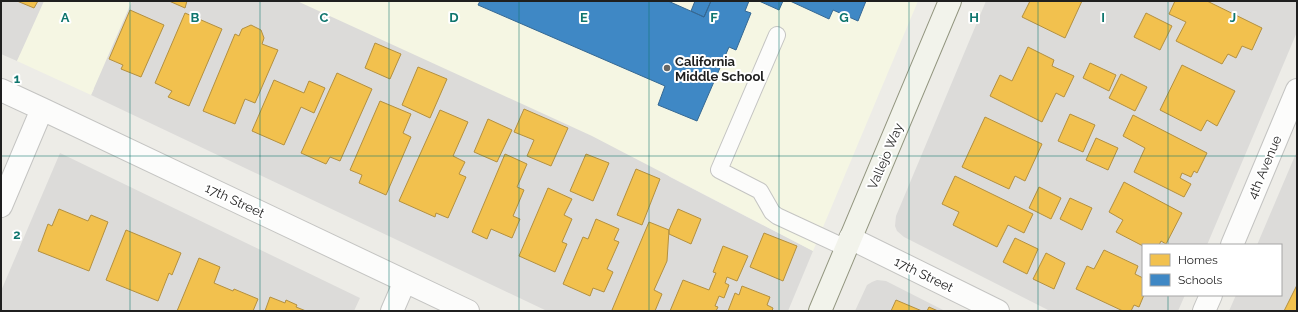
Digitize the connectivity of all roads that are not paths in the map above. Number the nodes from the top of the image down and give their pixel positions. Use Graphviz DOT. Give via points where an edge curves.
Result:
graph roads {
  1 [pos="950,1"];
  2 [pos="777,35"];
  3 [pos="1,90"];
  4 [pos="1297,90"];
  5 [pos="42,109"];
  6 [pos="1,206"];
  7 [pos="848,243"];
  8 [pos="1232,244"];
  9 [pos="405,281"];
  10 [pos="1211,296"];
  11 [pos="392,311"];
  12 [pos="468,311"];
  13 [pos="820,311"];
  14 [pos="998,311"];
  15 [pos="1204,311"];
  1 -- 7 [label="street, Vallejo Way"];
  2 -- 7 [label="lane" via="719,170 760,191 777,216"];
  3 -- 5 [label="street, 17th Street"];
  4 -- 8 [label="street, 4th Avenue"];
  5 -- 6 [label="street"];
  5 -- 9 [label="street, 17th Street"];
  7 -- 13 [label="street, Vallejo Way"];
  7 -- 14 [label="street, 17th Street"];
  9 -- 11 [label="street"];
  9 -- 12 [label="street, 17th Street"];
  10 -- 15 [label="street"];
}
